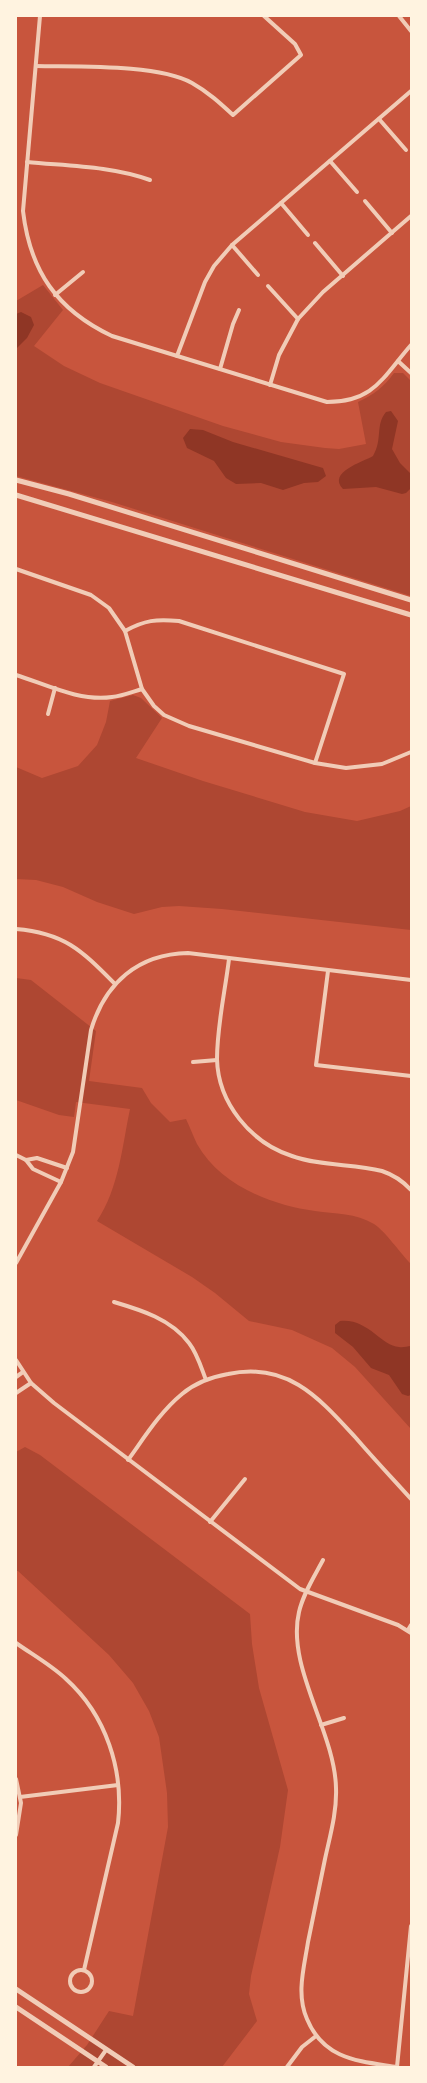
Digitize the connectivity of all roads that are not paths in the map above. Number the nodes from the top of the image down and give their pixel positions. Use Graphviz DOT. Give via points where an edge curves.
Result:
graph roads {
  1 [pos="40,16"];
  2 [pos="264,16"];
  3 [pos="399,16"];
  4 [pos="411,31"];
  5 [pos="36,66"];
  6 [pos="411,91"];
  7 [pos="379,119"];
  8 [pos="406,150"];
  9 [pos="330,161"];
  10 [pos="26,162"];
  11 [pos="150,180"];
  12 [pos="357,192"];
  13 [pos="365,201"];
  14 [pos="281,203"];
  15 [pos="411,216"];
  16 [pos="392,233"];
  17 [pos="308,235"];
  18 [pos="316,244"];
  19 [pos="232,245"];
  20 [pos="83,272"];
  21 [pos="258,275"];
  22 [pos="343,276"];
  23 [pos="268,286"];
  24 [pos="55,295"];
  25 [pos="239,310"];
  26 [pos="298,319"];
  27 [pos="411,345"];
  28 [pos="178,356"];
  29 [pos="398,361"];
  30 [pos="220,369"];
  31 [pos="411,373"];
  32 [pos="270,385"];
  33 [pos="16,480"];
  34 [pos="16,495"];
  35 [pos="16,570"];
  36 [pos="411,600"];
  37 [pos="411,615"];
  38 [pos="125,631"];
  39 [pos="16,674"];
  40 [pos="55,688"];
  41 [pos="142,689"];
  42 [pos="48,714"];
  43 [pos="411,752"];
  44 [pos="315,763"];
  45 [pos="16,929"];
  46 [pos="229,959"];
  47 [pos="328,971"];
  48 [pos="411,980"];
  49 [pos="115,984"];
  50 [pos="217,1060"];
  51 [pos="192,1062"];
  52 [pos="411,1076"];
  53 [pos="16,1155"];
  54 [pos="26,1160"];
  55 [pos="67,1168"];
  56 [pos="61,1182"];
  57 [pos="411,1190"];
  58 [pos="16,1263"];
  59 [pos="114,1302"];
  60 [pos="16,1360"];
  61 [pos="23,1372"];
  62 [pos="16,1377"];
  63 [pos="206,1380"];
  64 [pos="31,1383"];
  65 [pos="16,1393"];
  66 [pos="128,1460"];
  67 [pos="245,1479"];
  68 [pos="411,1499"];
  69 [pos="210,1522"];
  70 [pos="323,1560"];
  71 [pos="306,1593"];
  72 [pos="411,1625"];
  73 [pos="409,1632"];
  74 [pos="16,1643"];
  75 [pos="344,1718"];
  76 [pos="321,1725"];
  77 [pos="16,1780"];
  78 [pos="118,1785"];
  79 [pos="20,1797"];
  80 [pos="16,1835"];
  81 [pos="411,1926"];
  82 [pos="84,1970"];
  83 [pos="16,1989"];
  84 [pos="16,2008"];
  85 [pos="316,2036"];
  86 [pos="106,2050"];
  87 [pos="98,2062"];
  88 [pos="94,2067"];
  89 [pos="106,2067"];
  90 [pos="133,2067"];
  91 [pos="287,2067"];
  92 [pos="397,2067"];
  1 -- 5 [label="street"];
  2 -- 5 [label="street" via="295,44 301,55 233,115 211,94 191,82 164,73"];
  3 -- 4 [label="street"];
  5 -- 10 [label="street"];
  6 -- 7 [label="street"];
  7 -- 8 [label="street"];
  7 -- 9 [label="street"];
  9 -- 12 [label="street"];
  9 -- 14 [label="street"];
  10 -- 11 [label="street" via="105,169"];
  10 -- 24 [label="street" via="23,211 25,233 36,266"];
  13 -- 16 [label="street"];
  14 -- 17 [label="street"];
  14 -- 19 [label="street"];
  15 -- 16 [label="street"];
  16 -- 22 [label="street"];
  18 -- 22 [label="street"];
  19 -- 21 [label="street"];
  19 -- 28 [label="street" via="214,266 205,282"];
  20 -- 24 [label="street"];
  22 -- 26 [label="street" via="323,292"];
  23 -- 26 [label="street"];
  24 -- 28 [label="street" via="80,318 112,336"];
  25 -- 30 [label="street"];
  26 -- 32 [label="street" via="279,355"];
  27 -- 29 [label="street"];
  28 -- 30 [label="street"];
  29 -- 31 [label="street"];
  29 -- 32 [label="street" via="377,386 343,402 327,402"];
  30 -- 32 [label="street"];
  33 -- 36 [label="street" via="69,494"];
  34 -- 37 [label="street"];
  35 -- 38 [label="street" via="91,595 109,608"];
  38 -- 41 [label="street"];
  38 -- 44 [label="street" via="140,622 179,621 344,674"];
  39 -- 40 [label="street"];
  40 -- 41 [label="street" via="96,698 111,698"];
  40 -- 42 [label="street"];
  41 -- 44 [label="street" via="164,715 189,726"];
  43 -- 44 [label="street" via="365,768"];
  45 -- 49 [label="street" via="49,934 74,946"];
  46 -- 47 [label="street"];
  46 -- 49 [label="street" via="188,954 164,956 138,966"];
  46 -- 50 [label="street"];
  47 -- 48 [label="street"];
  47 -- 52 [label="street" via="316,1065"];
  49 -- 55 [label="street" via="105,996 91,1030 76,1135"];
  50 -- 51 [label="street"];
  50 -- 57 [label="street" via="225,1093 241,1122 256,1138 274,1150 293,1157 387,1172 402,1180"];
  53 -- 54 [label="street"];
  54 -- 55 [label="street" via="37,1158"];
  54 -- 56 [label="street" via="33,1169"];
  55 -- 56 [label="street"];
  56 -- 58 [label="street"];
  59 -- 63 [label="street" via="152,1315 179,1332 192,1348"];
  60 -- 61 [label="street"];
  61 -- 62 [label="street"];
  61 -- 64 [label="street"];
  63 -- 66 [label="street" via="182,1394 169,1407"];
  63 -- 68 [label="street" via="240,1371 259,1372 289,1379 302,1386 327,1407"];
  64 -- 65 [label="street"];
  64 -- 66 [label="street" via="54,1404"];
  66 -- 69 [label="street"];
  67 -- 69 [label="street"];
  69 -- 71 [label="street"];
  70 -- 71 [label="street"];
  71 -- 73 [label="street" via="398,1625"];
  71 -- 76 [label="street" via="299,1612 297,1630 301,1660"];
  72 -- 73 [label="street"];
  74 -- 78 [label="street" via="66,1678 85,1698 104,1731"];
  75 -- 76 [label="street"];
  76 -- 85 [label="street" via="336,1787 336,1809 322,1870 301,1990 306,2019"];
  77 -- 79 [label="street"];
  78 -- 79 [label="street"];
  78 -- 82 [label="street" via="118,1823"];
  79 -- 80 [label="street" via="21,1811"];
  81 -- 92 [label="street"];
  82 -- 82 [label="street" via="74,1973 70,1979 74,1989 80,1992 92,1983 89,1974"];
  83 -- 86 [label="street"];
  84 -- 87 [label="street"];
  85 -- 91 [label="street" via="302,2046"];
  85 -- 92 [label="street" via="332,2052 348,2058"];
  86 -- 87 [label="street"];
  86 -- 90 [label="street"];
  87 -- 88 [label="street"];
  87 -- 89 [label="street"];
}
